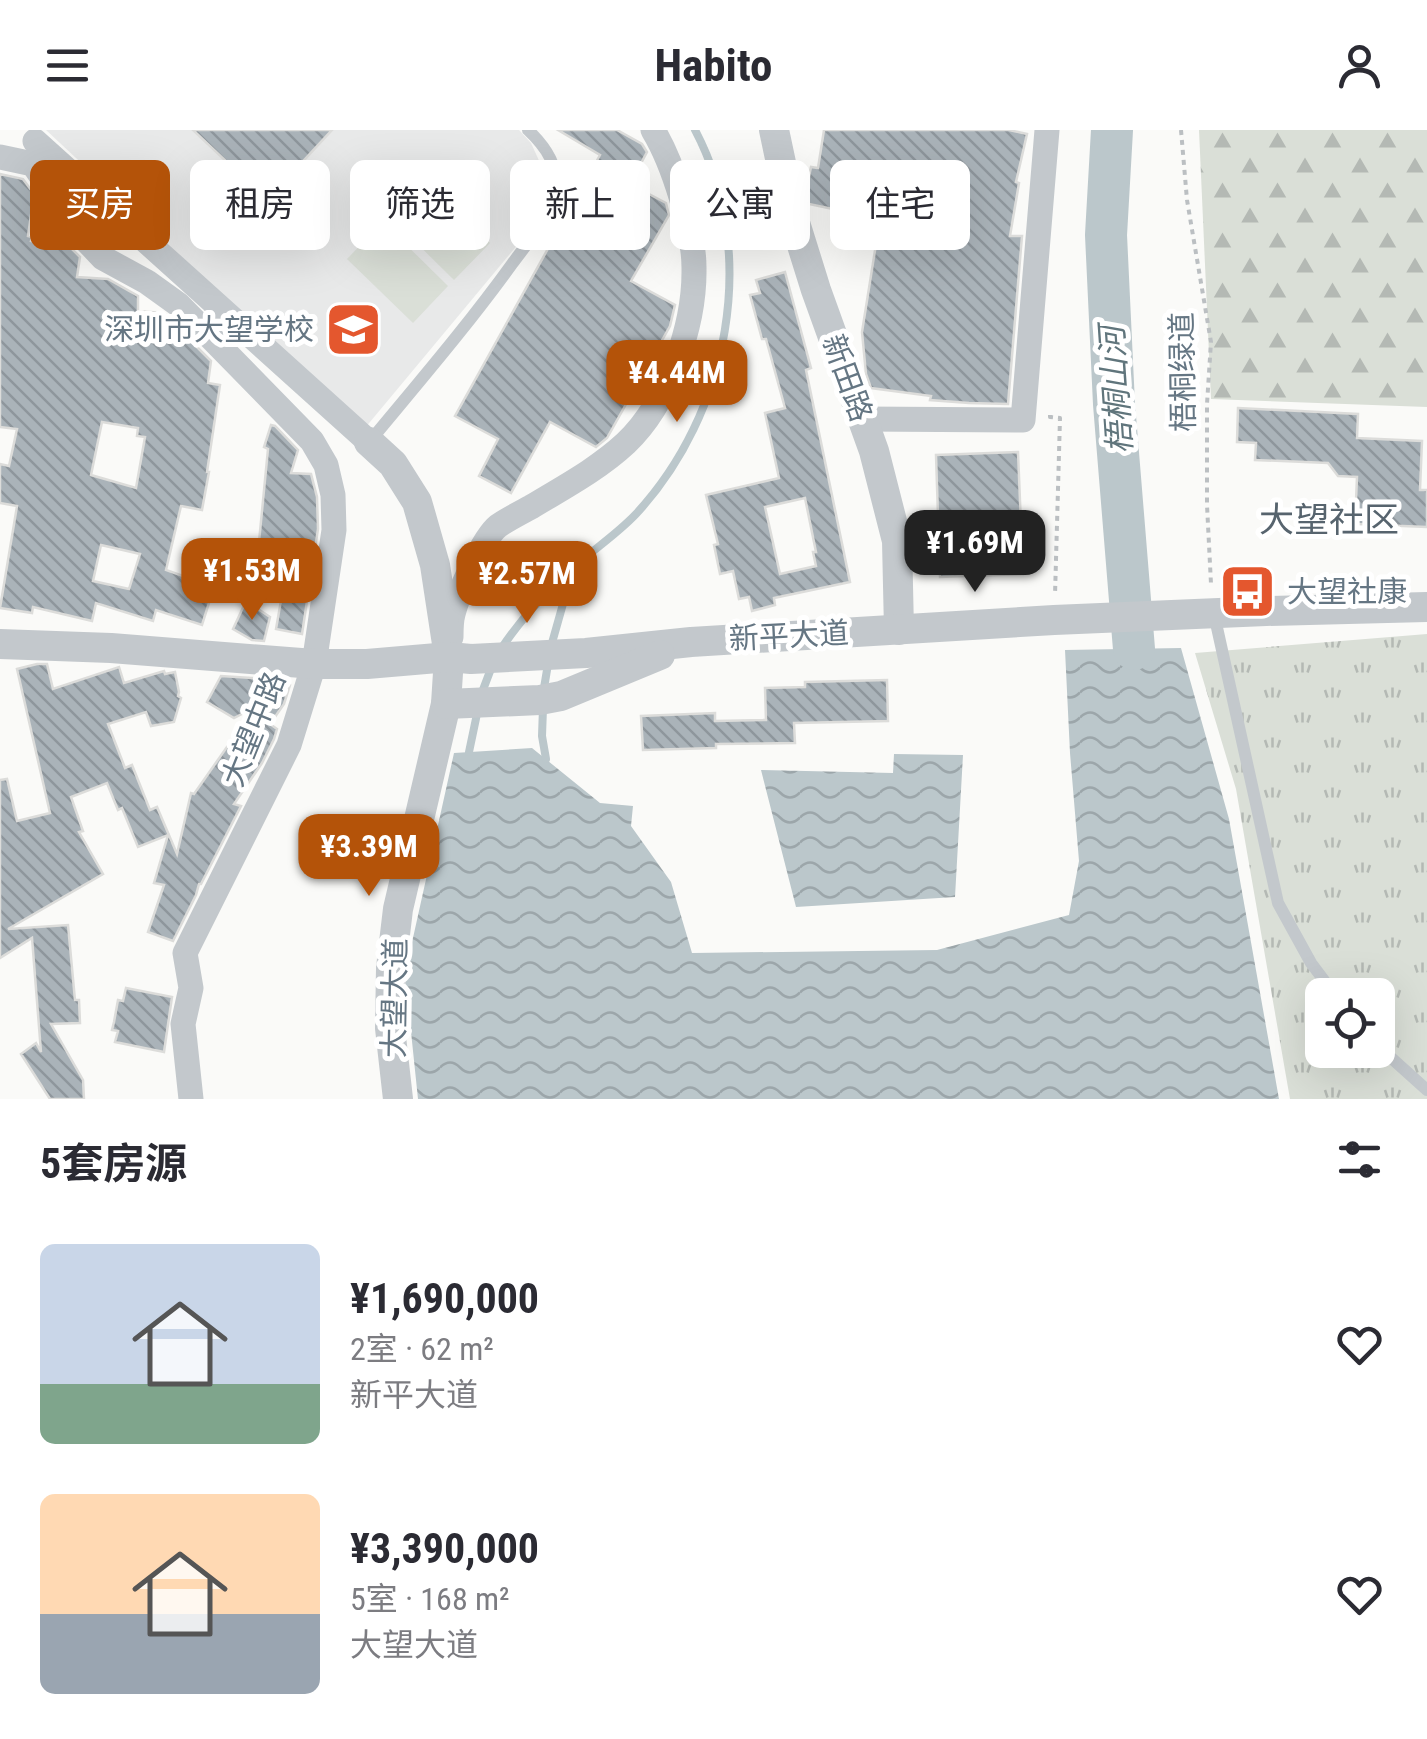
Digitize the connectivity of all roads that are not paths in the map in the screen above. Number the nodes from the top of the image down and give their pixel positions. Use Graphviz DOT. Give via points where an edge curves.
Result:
graph roads {
  1 [pos="528,130"];
  2 [pos="653,130"];
  3 [pos="774,130"];
  4 [pos="1047,130"];
  5 [pos="35,142"];
  6 [pos="0,156"];
  7 [pos="862,418"];
  8 [pos="369,442"];
  9 [pos="1427,607"];
  10 [pos="1200,615"];
  11 [pos="899,630"];
  12 [pos="690,642"];
  13 [pos="0,644"];
  14 [pos="460,658"];
  15 [pos="314,664"];
  16 [pos="457,704"];
  17 [pos="1323,978"];
  18 [pos="1395,1061"];
  19 [pos="1427,1090"];
  20 [pos="192,1099"];
  21 [pos="398,1099"];
  1 -- 8 [label="lane" via="552,160 556,178 541,226"];
  2 -- 14 [label="street" via="678,190 694,267 682,346 650,417 626,442 599,466 496,528 481,548 452,614"];
  3 -- 7 [label="street, 新田路" via="796,226"];
  4 -- 7 [label="street" via="1023,420"];
  5 -- 8 [label="street"];
  6 -- 15 [label="street, 大望中路" via="33,164 103,258 178,304 312,441 334,495"];
  7 -- 11 [label="street, 新田路" via="897,541"];
  8 -- 14 [label="street, 大望大道" via="417,502"];
  9 -- 10 [label="street, 新平大道"];
  10 -- 11 [label="street, 新平大道"];
  10 -- 17 [label="lane" via="1278,904"];
  11 -- 12 [label="street, 新平大道"];
  12 -- 14 [label="street, 新平大道"];
  12 -- 16 [label="street, 新平大道" via="578,690 540,700"];
  13 -- 15 [label="street, 新平大道"];
  14 -- 15 [label="street, 新平大道"];
  14 -- 16 [label="street, 大望大道"];
  15 -- 20 [label="street, 大望中路" via="289,746 184,953 191,988 183,1024"];
  16 -- 21 [label="street, 大望大道" via="398,909 390,1028"];
  18 -- 19 [label="lane"];
}
